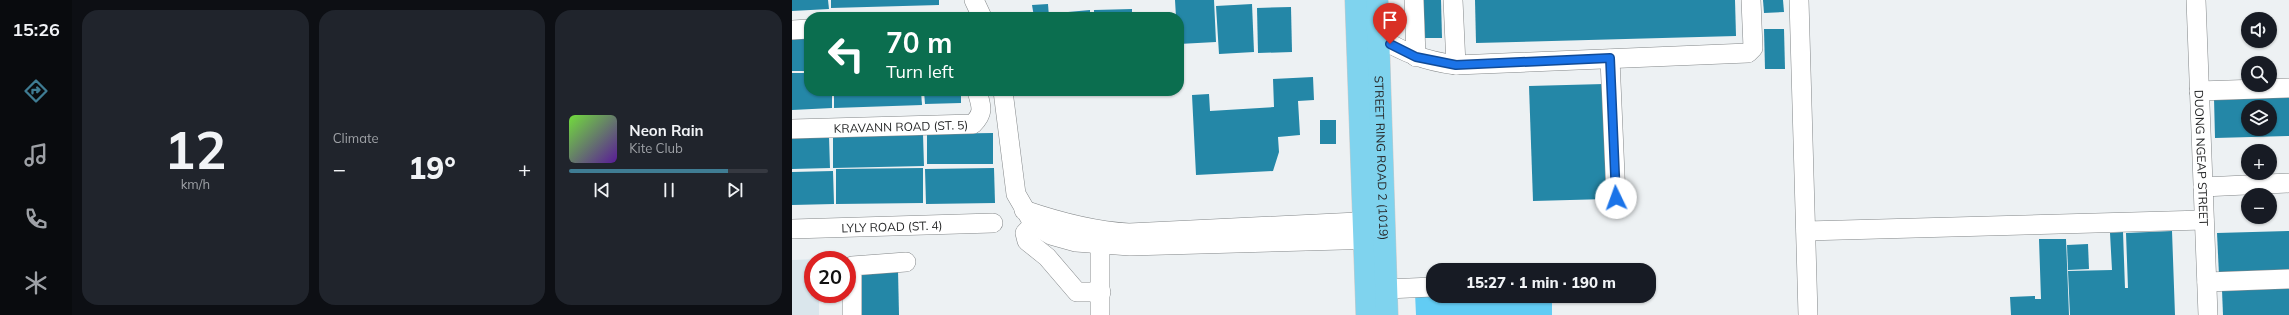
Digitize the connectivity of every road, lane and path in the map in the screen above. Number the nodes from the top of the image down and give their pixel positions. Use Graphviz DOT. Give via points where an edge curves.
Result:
graph roads {
  1 [pos="1356,0"];
  2 [pos="1377,0"];
  3 [pos="1414,0"];
  4 [pos="1453,0"];
  5 [pos="1751,0"];
  6 [pos="1798,0"];
  7 [pos="2196,0"];
  8 [pos="804,29"];
  9 [pos="792,30"];
  10 [pos="1378,37"];
  11 [pos="1416,57"];
  12 [pos="1610,58"];
  13 [pos="1456,65"];
  14 [pos="2289,88"];
  15 [pos="2199,91"];
  16 [pos="979,96"];
  17 [pos="1004,96"];
  18 [pos="792,129"];
  19 [pos="2289,183"];
  20 [pos="2203,187"];
  21 [pos="1616,198"];
  22 [pos="1038,220"];
  23 [pos="2204,220"];
  24 [pos="993,223"];
  25 [pos="792,229"];
  26 [pos="1364,230"];
  27 [pos="1386,230"];
  28 [pos="1806,231"];
  29 [pos="1100,238"];
  30 [pos="906,262"];
  31 [pos="2289,279"];
  32 [pos="2206,282"];
  33 [pos="1426,287"];
  34 [pos="1386,288"];
  35 [pos="1101,292"];
  36 [pos="852,315"];
  37 [pos="1100,315"];
  38 [pos="1367,315"];
  39 [pos="1387,315"];
  40 [pos="1808,315"];
  41 [pos="2208,315"];
  1 -- 26 [label="main road, STREET RING ROAD 2 (1019)"];
  2 -- 10 [label="main road, STREET RING ROAD 2 (1019)"];
  3 -- 11 [label="street"];
  4 -- 13 [label="street"];
  5 -- 12 [label="street" via="1753,48 1748,53"];
  6 -- 28 [label="street"];
  7 -- 15 [label="street, DUONG NGEAP STREET"];
  8 -- 9 [label="street"];
  10 -- 11 [label="street"];
  10 -- 27 [label="main road, STREET RING ROAD 2 (1019)"];
  11 -- 13 [label="street"];
  12 -- 13 [label="street"];
  12 -- 21 [label="street"];
  14 -- 15 [label="street"];
  15 -- 20 [label="street, DUONG NGEAP STREET"];
  16 -- 18 [label="street, KRAVANN ROAD (ST. 5)" via="982,107 980,117 973,124"];
  17 -- 22 [label="street" via="1016,194 1023,209"];
  19 -- 20 [label="street"];
  20 -- 23 [label="street, DUONG NGEAP STREET"];
  22 -- 29 [label="street" via="1051,235 1076,242"];
  22 -- 35 [label="street" via="1025,233 1027,241 1047,257 1072,288 1082,292"];
  23 -- 28 [label="street"];
  23 -- 32 [label="street, DUONG NGEAP STREET"];
  24 -- 25 [label="street, LYLY ROAD (ST. 4)"];
  26 -- 27 [label="street"];
  26 -- 29 [label="street" via="1129,233"];
  26 -- 38 [label="main road, STREET RING ROAD 2 (1019)"];
  27 -- 34 [label="main road, STREET RING ROAD 2 (1019)"];
  28 -- 40 [label="street"];
  29 -- 35 [label="street"];
  30 -- 36 [label="street" via="852,266"];
  31 -- 32 [label="street"];
  32 -- 41 [label="street, DUONG NGEAP STREET"];
  33 -- 34 [label="street"];
  34 -- 39 [label="main road, STREET RING ROAD 2 (1019)"];
  35 -- 37 [label="street"];
}
